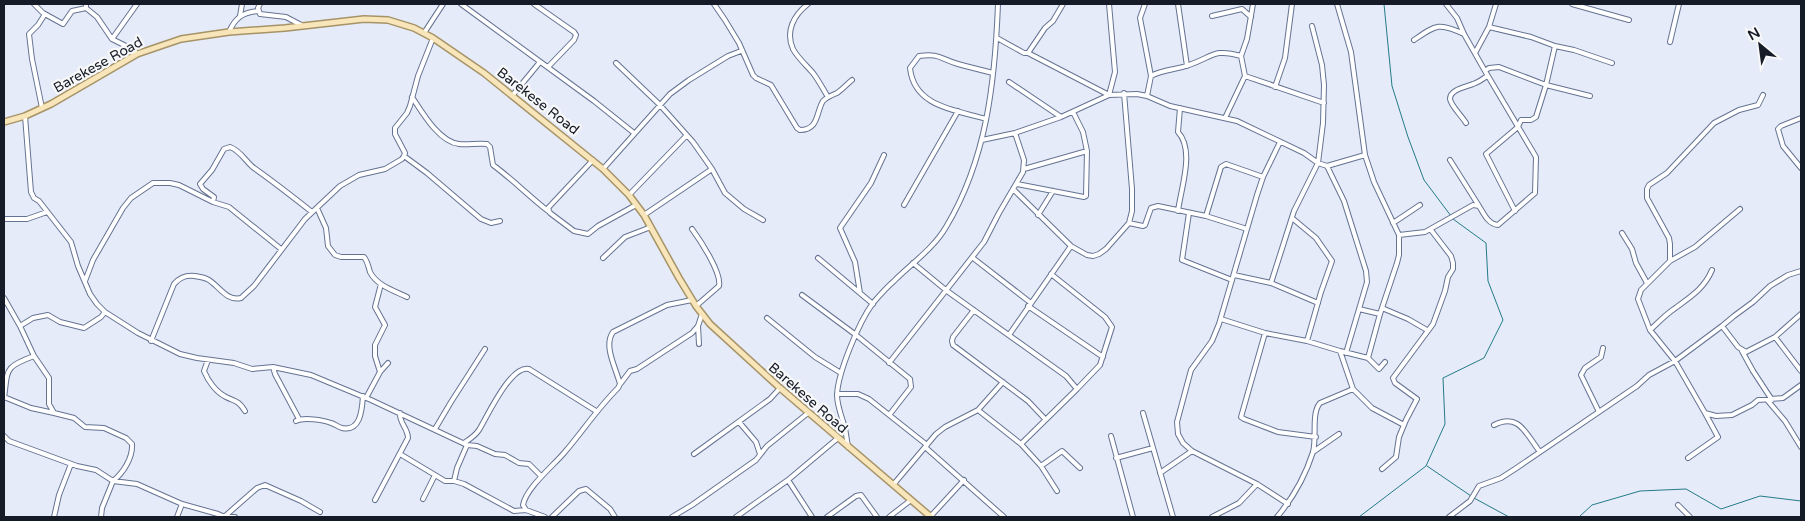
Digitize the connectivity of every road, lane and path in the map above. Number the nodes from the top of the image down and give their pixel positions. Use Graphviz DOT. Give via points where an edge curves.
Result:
graph roads {
  1 [pos="34,4"];
  2 [pos="137,4"];
  3 [pos="242,4"];
  4 [pos="260,4"];
  5 [pos="443,4"];
  6 [pos="461,4"];
  7 [pos="534,4"];
  8 [pos="714,4"];
  9 [pos="808,4"];
  10 [pos="998,4"];
  11 [pos="1063,4"];
  12 [pos="1110,4"];
  13 [pos="1145,4"];
  14 [pos="1178,4"];
  15 [pos="1253,4"];
  16 [pos="1292,4"];
  17 [pos="1337,4"];
  18 [pos="1446,4"];
  19 [pos="1496,4"];
  20 [pos="1572,4"];
  21 [pos="1679,4"];
  22 [pos="86,6"];
  23 [pos="258,11"];
  24 [pos="45,14"];
  25 [pos="240,16"];
  26 [pos="1212,16"];
  27 [pos="1251,17"];
  28 [pos="1629,20"];
  29 [pos="303,26"];
  30 [pos="1312,26"];
  31 [pos="1489,27"];
  32 [pos="229,32"];
  33 [pos="424,33"];
  34 [pos="1464,34"];
  35 [pos="433,38"];
  36 [pos="997,38"];
  37 [pos="112,39"];
  38 [pos="1414,40"];
  39 [pos="1670,42"];
  40 [pos="1555,46"];
  41 [pos="741,51"];
  42 [pos="1028,53"];
  43 [pos="1475,53"];
  44 [pos="137,54"];
  45 [pos="1241,56"];
  46 [pos="540,62"];
  47 [pos="1612,63"];
  48 [pos="616,64"];
  49 [pos="1187,66"];
  50 [pos="548,67"];
  51 [pos="1485,71"];
  52 [pos="993,73"];
  53 [pos="1151,76"];
  54 [pos="1245,76"];
  55 [pos="1487,76"];
  56 [pos="852,80"];
  57 [pos="1009,82"];
  58 [pos="1546,85"];
  59 [pos="1275,87"];
  60 [pos="1124,93"];
  61 [pos="1109,95"];
  62 [pos="512,96"];
  63 [pos="828,96"];
  64 [pos="1147,96"];
  65 [pos="1590,96"];
  66 [pos="1763,96"];
  67 [pos="412,97"];
  68 [pos="1324,103"];
  69 [pos="660,105"];
  70 [pos="42,108"];
  71 [pos="1180,108"];
  72 [pos="958,111"];
  73 [pos="1073,112"];
  74 [pos="25,116"];
  75 [pos="1061,117"];
  76 [pos="1225,118"];
  77 [pos="1801,118"];
  78 [pos="986,119"];
  79 [pos="4,122"];
  80 [pos="1466,123"];
  81 [pos="1518,128"];
  82 [pos="634,133"];
  83 [pos="1015,133"];
  84 [pos="686,136"];
  85 [pos="982,140"];
  86 [pos="1280,142"];
  87 [pos="1087,151"];
  88 [pos="1365,154"];
  89 [pos="884,155"];
  90 [pos="404,156"];
  91 [pos="593,160"];
  92 [pos="1450,160"];
  93 [pos="1318,163"];
  94 [pos="1327,166"];
  95 [pos="712,168"];
  96 [pos="1024,168"];
  97 [pos="1801,168"];
  98 [pos="603,169"];
  99 [pos="1263,177"];
  100 [pos="1016,184"];
  101 [pos="1013,189"];
  102 [pos="1053,191"];
  103 [pos="629,195"];
  104 [pos="213,202"];
  105 [pos="636,205"];
  106 [pos="904,205"];
  107 [pos="1420,206"];
  108 [pos="1479,206"];
  109 [pos="318,208"];
  110 [pos="1740,209"];
  111 [pos="548,211"];
  112 [pos="1178,211"];
  113 [pos="1516,211"];
  114 [pos="47,212"];
  115 [pos="312,212"];
  116 [pos="1189,214"];
  117 [pos="644,215"];
  118 [pos="1038,215"];
  119 [pos="1206,216"];
  120 [pos="1292,218"];
  121 [pos="4,219"];
  122 [pos="763,220"];
  123 [pos="500,221"];
  124 [pos="1129,223"];
  125 [pos="1393,223"];
  126 [pos="651,227"];
  127 [pos="692,229"];
  128 [pos="1247,229"];
  129 [pos="1431,230"];
  130 [pos="1622,233"];
  131 [pos="1399,235"];
  132 [pos="1072,246"];
  133 [pos="281,249"];
  134 [pos="603,258"];
  135 [pos="818,258"];
  136 [pos="973,258"];
  137 [pos="1670,261"];
  138 [pos="913,263"];
  139 [pos="1712,270"];
  140 [pos="1801,271"];
  141 [pos="1051,274"];
  142 [pos="1233,278"];
  143 [pos="85,282"];
  144 [pos="1271,283"];
  145 [pos="1647,283"];
  146 [pos="381,284"];
  147 [pos="947,290"];
  148 [pos="860,293"];
  149 [pos="802,295"];
  150 [pos="4,298"];
  151 [pos="407,298"];
  152 [pos="692,300"];
  153 [pos="1318,302"];
  154 [pos="873,304"];
  155 [pos="1030,305"];
  156 [pos="696,306"];
  157 [pos="1382,308"];
  158 [pos="1359,309"];
  159 [pos="974,310"];
  160 [pos="104,312"];
  161 [pos="702,314"];
  162 [pos="1380,314"];
  163 [pos="1801,314"];
  164 [pos="767,318"];
  165 [pos="1221,318"];
  166 [pos="20,326"];
  167 [pos="698,326"];
  168 [pos="1722,326"];
  169 [pos="1428,330"];
  170 [pos="1650,330"];
  171 [pos="1265,333"];
  172 [pos="856,335"];
  173 [pos="1008,335"];
  174 [pos="1775,337"];
  175 [pos="151,341"];
  176 [pos="1307,341"];
  177 [pos="699,344"];
  178 [pos="1603,348"];
  179 [pos="485,349"];
  180 [pos="1340,351"];
  181 [pos="1742,351"];
  182 [pos="1346,353"];
  183 [pos="34,356"];
  184 [pos="1103,357"];
  185 [pos="1368,358"];
  186 [pos="208,360"];
  187 [pos="1385,362"];
  188 [pos="1674,362"];
  189 [pos="388,363"];
  190 [pos="889,363"];
  191 [pos="273,367"];
  192 [pos="1801,371"];
  193 [pos="380,372"];
  194 [pos="842,374"];
  195 [pos="1003,382"];
  196 [pos="620,384"];
  197 [pos="1801,385"];
  198 [pos="780,388"];
  199 [pos="1353,388"];
  200 [pos="1077,389"];
  201 [pos="837,394"];
  202 [pos="364,397"];
  203 [pos="4,398"];
  204 [pos="1770,400"];
  205 [pos="978,410"];
  206 [pos="246,411"];
  207 [pos="596,411"];
  208 [pos="1598,412"];
  209 [pos="400,413"];
  210 [pos="808,413"];
  211 [pos="1143,413"];
  212 [pos="1705,413"];
  213 [pos="54,414"];
  214 [pos="890,414"];
  215 [pos="1045,419"];
  216 [pos="739,422"];
  217 [pos="1404,425"];
  218 [pos="1494,425"];
  219 [pos="435,429"];
  220 [pos="1338,434"];
  221 [pos="4,436"];
  222 [pos="1111,436"];
  223 [pos="1316,436"];
  224 [pos="838,438"];
  225 [pos="465,444"];
  226 [pos="1021,444"];
  227 [pos="926,446"];
  228 [pos="848,447"];
  229 [pos="1801,447"];
  230 [pos="1153,448"];
  231 [pos="1192,451"];
  232 [pos="1313,452"];
  233 [pos="1540,452"];
  234 [pos="400,454"];
  235 [pos="694,454"];
  236 [pos="760,454"];
  237 [pos="1116,458"];
  238 [pos="1688,458"];
  239 [pos="71,464"];
  240 [pos="1041,466"];
  241 [pos="1080,468"];
  242 [pos="1382,469"];
  243 [pos="1160,473"];
  244 [pos="435,475"];
  245 [pos="541,476"];
  246 [pos="788,480"];
  247 [pos="964,480"];
  248 [pos="454,481"];
  249 [pos="113,482"];
  250 [pos="1257,484"];
  251 [pos="893,485"];
  252 [pos="1056,491"];
  253 [pos="423,499"];
  254 [pos="375,500"];
  255 [pos="911,500"];
  256 [pos="182,504"];
  257 [pos="1288,504"];
  258 [pos="1678,505"];
  259 [pos="526,510"];
  260 [pos="320,512"];
  261 [pos="54,517"];
  262 [pos="101,517"];
  263 [pos="177,517"];
  264 [pos="224,517"];
  265 [pos="230,517"];
  266 [pos="235,517"];
  267 [pos="545,517"];
  268 [pos="552,517"];
  269 [pos="615,517"];
  270 [pos="672,517"];
  271 [pos="736,517"];
  272 [pos="812,517"];
  273 [pos="827,517"];
  274 [pos="878,517"];
  275 [pos="889,517"];
  276 [pos="931,517"];
  277 [pos="1002,517"];
  278 [pos="1132,517"];
  279 [pos="1173,517"];
  280 [pos="1212,517"];
  281 [pos="1277,517"];
  282 [pos="1450,517"];
  283 [pos="1690,517"];
  1 -- 24 [label="street"];
  2 -- 37 [label="street"];
  3 -- 25 [label="street"];
  4 -- 23 [label="street"];
  5 -- 33 [label="street"];
  6 -- 46 [label="street"];
  7 -- 50 [label="street" via="576,35"];
  8 -- 41 [label="street"];
  9 -- 63 [label="street" via="792,22 793,47"];
  10 -- 36 [label="street"];
  11 -- 42 [label="street"];
  12 -- 61 [label="street" via="1115,72"];
  13 -- 53 [label="street" via="1140,18"];
  14 -- 49 [label="street"];
  15 -- 27 [label="street"];
  16 -- 59 [label="street" via="1286,58"];
  17 -- 88 [label="street" via="1354,70"];
  18 -- 34 [label="street"];
  19 -- 31 [label="street"];
  20 -- 28 [label="street"];
  21 -- 39 [label="street"];
  22 -- 24 [label="street" via="72,11 63,24"];
  22 -- 37 [label="street"];
  23 -- 25 [label="street"];
  23 -- 29 [label="street" via="260,14 286,17"];
  24 -- 70 [label="street" via="29,34"];
  25 -- 32 [label="street"];
  26 -- 27 [label="street" via="1242,9"];
  27 -- 45 [label="street"];
  29 -- 32 [label="main road, Barekese Road"];
  29 -- 33 [label="main road, Barekese Road" via="377,19 405,24"];
  30 -- 68 [label="street" via="1322,65"];
  31 -- 40 [label="street"];
  31 -- 43 [label="street"];
  32 -- 44 [label="main road, Barekese Road" via="181,39"];
  33 -- 35 [label="main road, Barekese Road"];
  34 -- 38 [label="street" via="1442,26"];
  34 -- 43 [label="street"];
  35 -- 62 [label="main road, Barekese Road"];
  35 -- 67 [label="street"];
  36 -- 42 [label="street"];
  36 -- 52 [label="street"];
  37 -- 44 [label="street"];
  40 -- 47 [label="street"];
  40 -- 58 [label="street"];
  41 -- 63 [label="street" via="753,75 771,85 800,130 807,130 814,123"];
  41 -- 69 [label="street" via="689,80"];
  42 -- 61 [label="street"];
  43 -- 51 [label="street"];
  44 -- 70 [label="main road, Barekese Road"];
  45 -- 49 [label="street" via="1228,52 1213,54"];
  45 -- 54 [label="street"];
  46 -- 50 [label="street"];
  46 -- 62 [label="street"];
  48 -- 69 [label="street"];
  49 -- 53 [label="street" via="1162,70"];
  50 -- 82 [label="street"];
  51 -- 55 [label="street"];
  51 -- 58 [label="street" via="1499,67"];
  52 -- 72 [label="street" via="932,54 919,56 910,68 911,78 926,99"];
  52 -- 78 [label="street"];
  53 -- 64 [label="street"];
  54 -- 59 [label="street"];
  54 -- 76 [label="street"];
  55 -- 80 [label="street" via="1452,94 1450,99"];
  55 -- 81 [label="street"];
  56 -- 63 [label="street"];
  57 -- 75 [label="street"];
  58 -- 65 [label="street"];
  58 -- 81 [label="street" via="1536,117 1522,119"];
  59 -- 68 [label="street"];
  60 -- 61 [label="street"];
  60 -- 64 [label="street"];
  60 -- 124 [label="street" via="1132,189"];
  61 -- 73 [label="street"];
  62 -- 91 [label="main road, Barekese Road"];
  64 -- 71 [label="street"];
  66 -- 137 [label="street" via="1758,105 1739,110 1714,123 1667,173 1646,189 1647,198 1670,244"];
  67 -- 90 [label="street" via="407,113 395,128"];
  67 -- 111 [label="street" via="439,134 448,141 490,147 493,165"];
  68 -- 93 [label="street"];
  69 -- 82 [label="street"];
  69 -- 84 [label="street"];
  70 -- 74 [label="main road, Barekese Road"];
  71 -- 76 [label="street"];
  71 -- 112 [label="street" via="1178,132 1185,142 1187,154"];
  72 -- 78 [label="street"];
  72 -- 106 [label="street"];
  73 -- 75 [label="street"];
  73 -- 87 [label="street" via="1083,132"];
  74 -- 79 [label="main road, Barekese Road"];
  74 -- 114 [label="street" via="31,192"];
  75 -- 83 [label="street"];
  76 -- 86 [label="street"];
  77 -- 97 [label="street" via="1778,130 1783,146"];
  78 -- 85 [label="street"];
  81 -- 113 [label="street" via="1536,157 1536,189"];
  81 -- 113 [label="street" via="1486,154"];
  82 -- 98 [label="street"];
  83 -- 85 [label="street"];
  83 -- 96 [label="street"];
  84 -- 95 [label="street"];
  84 -- 103 [label="street"];
  85 -- 138 [label="street" via="968,186 945,228"];
  86 -- 93 [label="street"];
  86 -- 99 [label="street"];
  87 -- 96 [label="street"];
  87 -- 102 [label="street" via="1086,196"];
  88 -- 94 [label="street"];
  88 -- 125 [label="street"];
  89 -- 148 [label="street" via="871,183 840,228 855,262"];
  90 -- 109 [label="street" via="385,169 359,175 340,186"];
  90 -- 123 [label="street" via="481,219 491,223"];
  91 -- 98 [label="main road, Barekese Road"];
  91 -- 111 [label="street"];
  92 -- 108 [label="street"];
  93 -- 94 [label="street"];
  93 -- 120 [label="street"];
  94 -- 158 [label="street" via="1344,201 1366,271 1367,282"];
  95 -- 117 [label="street"];
  95 -- 122 [label="street" via="725,193"];
  96 -- 100 [label="street"];
  98 -- 103 [label="main road, Barekese Road"];
  99 -- 119 [label="street" via="1223,165"];
  99 -- 128 [label="street"];
  100 -- 101 [label="street"];
  100 -- 102 [label="street"];
  101 -- 118 [label="street"];
  101 -- 136 [label="street"];
  102 -- 118 [label="street"];
  103 -- 105 [label="main road, Barekese Road"];
  104 -- 115 [label="street" via="214,197 200,184 224,149 230,147"];
  104 -- 133 [label="street" via="230,207"];
  104 -- 143 [label="street" via="179,186 148,185 123,208 93,260"];
  105 -- 111 [label="street" via="588,234 574,231"];
  105 -- 117 [label="main road, Barekese Road"];
  107 -- 125 [label="street"];
  108 -- 113 [label="street" via="1494,225 1502,223"];
  108 -- 129 [label="street" via="1473,205"];
  109 -- 115 [label="street"];
  109 -- 146 [label="street" via="325,224 328,246 335,255 364,256 371,273"];
  110 -- 137 [label="street" via="1695,248"];
  112 -- 116 [label="street"];
  112 -- 124 [label="street" via="1158,206 1151,208 1145,225"];
  114 -- 121 [label="street" via="28,219"];
  114 -- 143 [label="street" via="71,242"];
  115 -- 133 [label="street"];
  116 -- 119 [label="street"];
  116 -- 142 [label="street" via="1182,260"];
  117 -- 126 [label="main road, Barekese Road"];
  118 -- 132 [label="street"];
  119 -- 128 [label="street"];
  120 -- 144 [label="street"];
  120 -- 153 [label="street" via="1316,238 1332,261"];
  124 -- 132 [label="street" via="1099,254 1087,255"];
  125 -- 131 [label="street"];
  126 -- 134 [label="street" via="625,237"];
  126 -- 152 [label="main road, Barekese Road"];
  127 -- 156 [label="street" via="720,282"];
  128 -- 142 [label="street"];
  129 -- 131 [label="street"];
  129 -- 169 [label="street" via="1448,252 1453,266"];
  130 -- 145 [label="street"];
  131 -- 157 [label="street" via="1399,255"];
  132 -- 141 [label="street"];
  133 -- 175 [label="street" via="254,286 240,298 219,290 208,279 182,277 174,284"];
  135 -- 148 [label="street"];
  136 -- 147 [label="street"];
  136 -- 155 [label="street"];
  137 -- 145 [label="street"];
  138 -- 147 [label="street"];
  138 -- 154 [label="street"];
  139 -- 170 [label="street" via="1700,290"];
  140 -- 168 [label="street" via="1770,286"];
  141 -- 155 [label="street"];
  141 -- 184 [label="street" via="1110,322 1111,334"];
  142 -- 144 [label="street"];
  142 -- 165 [label="street"];
  143 -- 160 [label="street"];
  144 -- 153 [label="street"];
  145 -- 170 [label="street" via="1638,293 1638,299"];
  146 -- 151 [label="street"];
  146 -- 193 [label="street" via="375,307 385,325 374,345"];
  147 -- 159 [label="street"];
  147 -- 190 [label="street"];
  148 -- 154 [label="street"];
  149 -- 172 [label="street"];
  150 -- 166 [label="street"];
  152 -- 156 [label="main road, Barekese Road"];
  152 -- 196 [label="street" via="667,305 613,332 608,345"];
  153 -- 176 [label="street"];
  154 -- 172 [label="street"];
  155 -- 173 [label="street"];
  155 -- 184 [label="street"];
  156 -- 161 [label="main road, Barekese Road"];
  157 -- 162 [label="street"];
  157 -- 169 [label="street"];
  158 -- 162 [label="street"];
  158 -- 182 [label="street"];
  159 -- 173 [label="street"];
  159 -- 195 [label="street" via="953,337 953,345"];
  160 -- 166 [label="street" via="101,318 84,328 60,322 48,315 33,318"];
  160 -- 175 [label="street"];
  161 -- 167 [label="street"];
  161 -- 198 [label="main road, Barekese Road"];
  162 -- 185 [label="street"];
  163 -- 174 [label="street"];
  164 -- 194 [label="street" via="815,357"];
  165 -- 171 [label="street"];
  165 -- 231 [label="street" via="1212,341 1191,370 1177,422 1178,434"];
  166 -- 183 [label="street"];
  167 -- 177 [label="street"];
  167 -- 196 [label="street" via="674,345 630,371"];
  168 -- 181 [label="street"];
  168 -- 188 [label="street"];
  169 -- 217 [label="street" via="1394,378 1417,399"];
  170 -- 188 [label="street"];
  171 -- 176 [label="street"];
  171 -- 223 [label="street" via="1241,417 1278,432"];
  172 -- 190 [label="street"];
  172 -- 194 [label="street"];
  173 -- 200 [label="street" via="1066,376"];
  174 -- 181 [label="street"];
  174 -- 192 [label="street"];
  175 -- 186 [label="street" via="180,354"];
  176 -- 180 [label="street"];
  178 -- 208 [label="street" via="1601,358 1585,368 1582,375"];
  179 -- 219 [label="street"];
  180 -- 182 [label="street"];
  180 -- 199 [label="street"];
  181 -- 204 [label="street"];
  182 -- 185 [label="street"];
  183 -- 203 [label="street" via="10,368"];
  183 -- 213 [label="street" via="49,378 49,404"];
  184 -- 200 [label="street" via="1100,365"];
  185 -- 187 [label="street" via="1379,369"];
  186 -- 191 [label="street" via="252,369"];
  186 -- 206 [label="street" via="204,371 214,386 227,398 236,400"];
  188 -- 208 [label="street" via="1649,375"];
  188 -- 212 [label="street"];
  189 -- 193 [label="street"];
  190 -- 214 [label="street" via="912,383"];
  191 -- 202 [label="street" via="311,375"];
  191 -- 202 [label="street" via="297,420 351,427 360,418"];
  193 -- 202 [label="street"];
  194 -- 201 [label="street"];
  195 -- 205 [label="street"];
  195 -- 215 [label="street"];
  196 -- 207 [label="street"];
  197 -- 204 [label="street" via="1783,398"];
  198 -- 210 [label="main road, Barekese Road"];
  198 -- 216 [label="street"];
  199 -- 217 [label="street" via="1372,408"];
  199 -- 223 [label="street" via="1320,403 1316,414"];
  200 -- 215 [label="street"];
  201 -- 214 [label="street" via="863,396"];
  201 -- 228 [label="street"];
  202 -- 209 [label="street"];
  203 -- 213 [label="street"];
  204 -- 212 [label="street" via="1758,400 1732,415"];
  204 -- 229 [label="street"];
  205 -- 226 [label="street"];
  205 -- 227 [label="street" via="944,427"];
  207 -- 225 [label="street" via="525,368 507,383 478,432"];
  207 -- 245 [label="street" via="562,456"];
  208 -- 233 [label="street"];
  209 -- 219 [label="street"];
  209 -- 234 [label="street" via="408,438"];
  210 -- 224 [label="main road, Barekese Road"];
  210 -- 236 [label="street"];
  211 -- 230 [label="street"];
  212 -- 238 [label="street" via="1718,437"];
  213 -- 249 [label="street" via="74,418 85,427 104,428 131,442 132,449 124,468"];
  214 -- 227 [label="street"];
  215 -- 226 [label="street"];
  216 -- 235 [label="street"];
  216 -- 236 [label="street" via="756,442"];
  217 -- 242 [label="street" via="1396,457"];
  218 -- 233 [label="street" via="1514,421"];
  219 -- 225 [label="street"];
  220 -- 232 [label="street"];
  221 -- 239 [label="street" via="9,441"];
  222 -- 237 [label="street"];
  223 -- 232 [label="street"];
  224 -- 228 [label="main road, Barekese Road"];
  224 -- 246 [label="street"];
  225 -- 245 [label="street" via="529,464"];
  225 -- 248 [label="street"];
  226 -- 240 [label="street"];
  227 -- 247 [label="street"];
  227 -- 251 [label="street"];
  228 -- 251 [label="main road, Barekese Road"];
  230 -- 237 [label="street"];
  230 -- 243 [label="street"];
  231 -- 243 [label="street"];
  231 -- 250 [label="street"];
  232 -- 257 [label="street"];
  233 -- 282 [label="street" via="1501,478 1479,486 1470,500"];
  234 -- 244 [label="street"];
  234 -- 254 [label="street"];
  236 -- 270 [label="street" via="756,460"];
  237 -- 278 [label="street"];
  239 -- 249 [label="street" via="96,470"];
  239 -- 261 [label="street"];
  240 -- 241 [label="street" via="1062,451"];
  240 -- 252 [label="street"];
  243 -- 279 [label="street"];
  244 -- 248 [label="street" via="445,481"];
  244 -- 253 [label="street"];
  245 -- 259 [label="street" via="526,496 523,504"];
  246 -- 271 [label="street"];
  246 -- 272 [label="street"];
  247 -- 276 [label="street"];
  247 -- 277 [label="street"];
  248 -- 259 [label="street" via="514,510"];
  249 -- 256 [label="street" via="137,484"];
  249 -- 262 [label="street"];
  250 -- 257 [label="street"];
  250 -- 280 [label="street" via="1239,503"];
  251 -- 255 [label="main road, Barekese Road"];
  255 -- 275 [label="street"];
  255 -- 276 [label="main road, Barekese Road"];
  256 -- 263 [label="street"];
  256 -- 264 [label="street"];
  257 -- 281 [label="street"];
  258 -- 283 [label="street"];
  259 -- 267 [label="street"];
  260 -- 264 [label="street" via="265,485 257,488"];
  265 -- 266 [label="street"];
  268 -- 269 [label="street" via="586,488"];
  273 -- 274 [label="street" via="861,495"];
}
